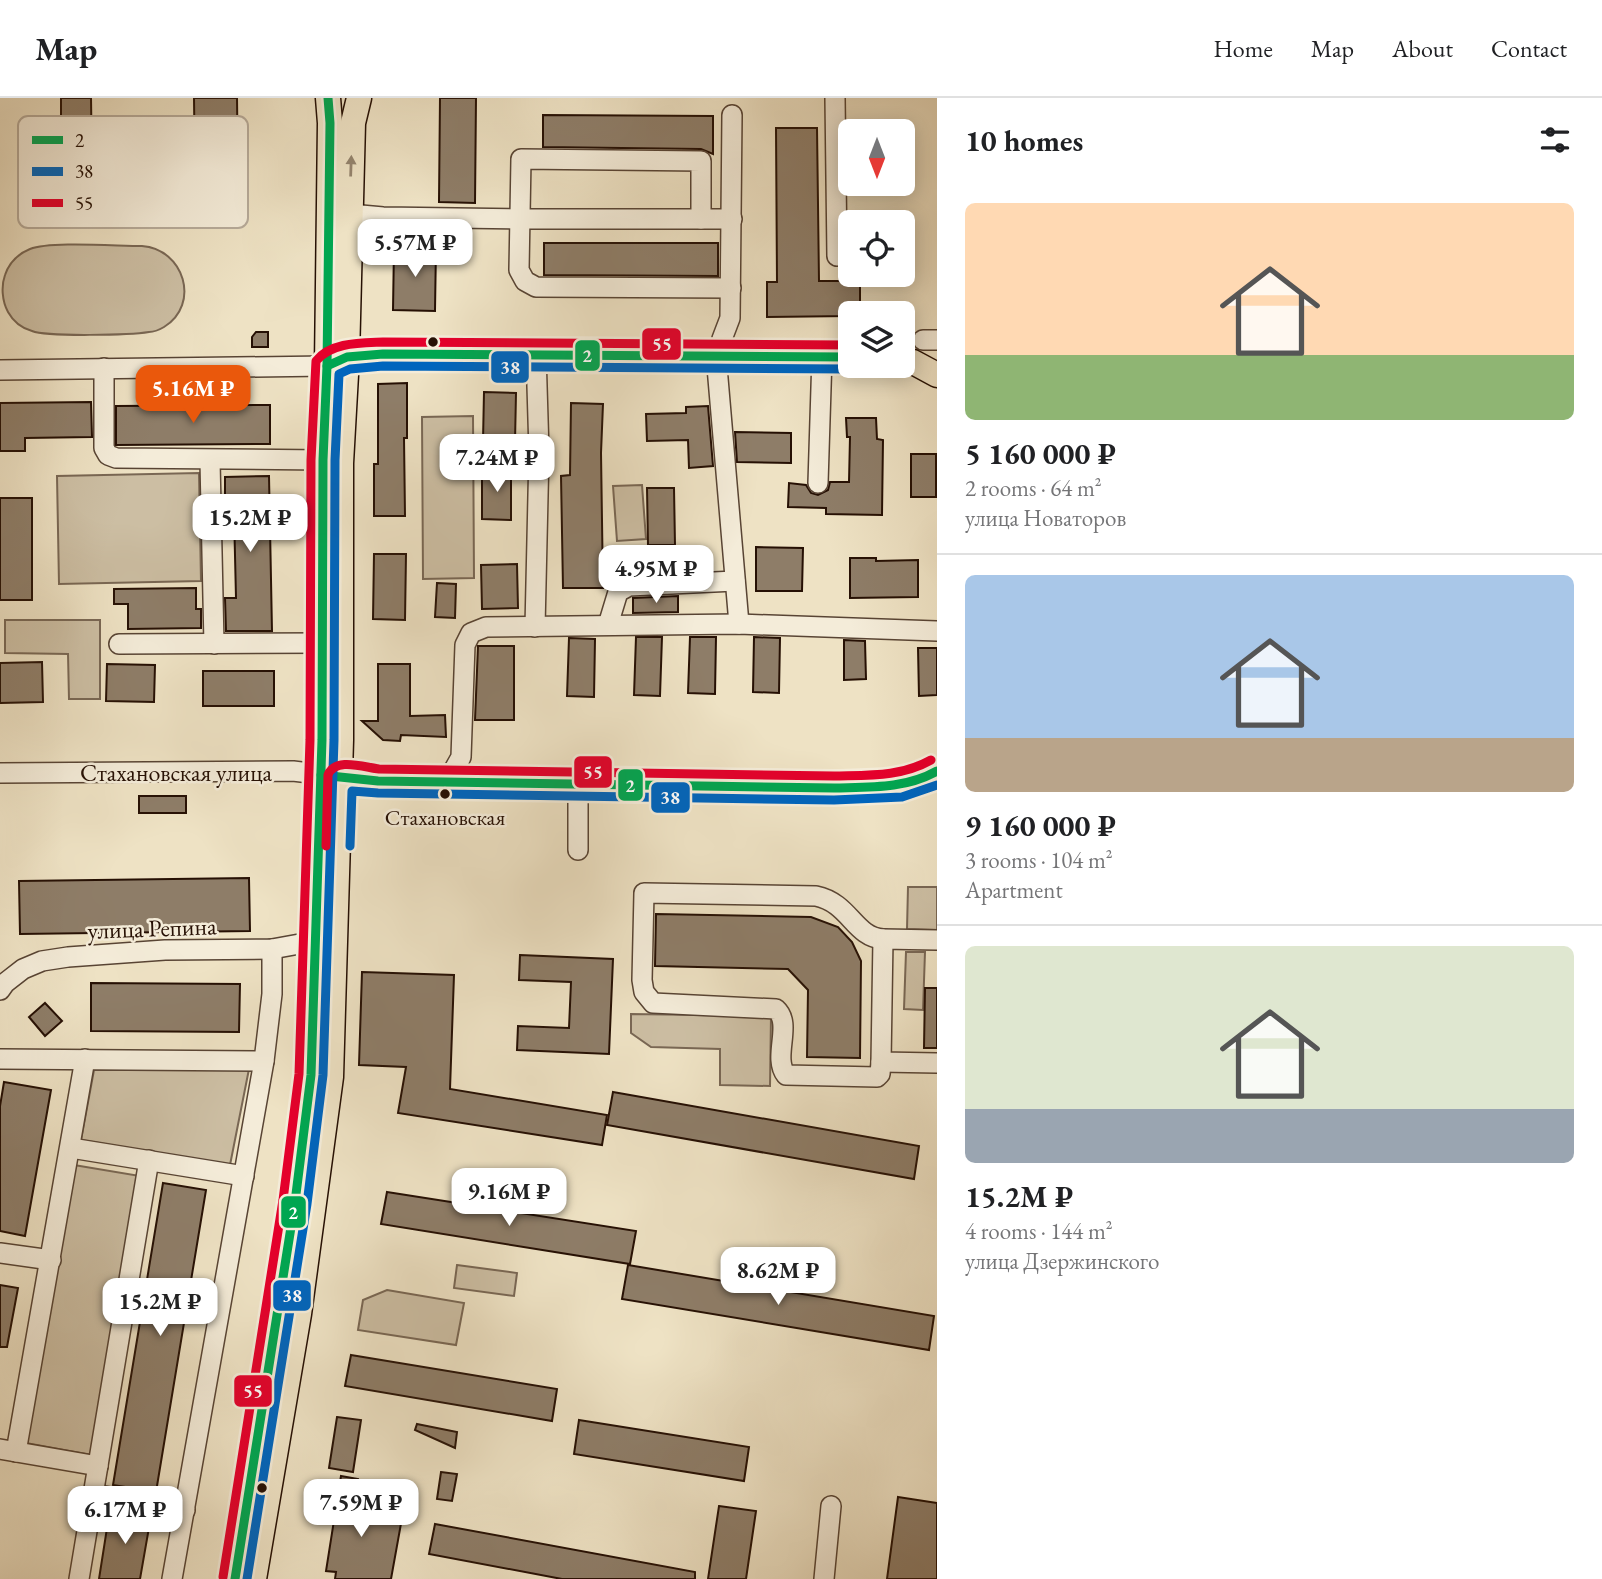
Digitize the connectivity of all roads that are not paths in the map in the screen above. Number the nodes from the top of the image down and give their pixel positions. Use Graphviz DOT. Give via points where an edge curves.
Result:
graph roads {
  1 [pos="328,98"];
  2 [pos="359,98"];
  3 [pos="835,98"];
  4 [pos="732,115"];
  5 [pos="350,214"];
  6 [pos="520,219"];
  7 [pos="701,219"];
  8 [pos="732,219"];
  9 [pos="837,256"];
  10 [pos="730,288"];
  11 [pos="932,345"];
  12 [pos="536,353"];
  13 [pos="915,353"];
  14 [pos="723,355"];
  15 [pos="822,356"];
  16 [pos="838,356"];
  17 [pos="337,362"];
  18 [pos="915,363"];
  19 [pos="104,368"];
  20 [pos="0,370"];
  21 [pos="937,375"];
  22 [pos="323,460"];
  23 [pos="211,461"];
  24 [pos="818,483"];
  25 [pos="735,581"];
  26 [pos="739,624"];
  27 [pos="608,625"];
  28 [pos="534,627"];
  29 [pos="937,631"];
  30 [pos="324,643"];
  31 [pos="119,644"];
  32 [pos="214,644"];
  33 [pos="0,773"];
  34 [pos="936,774"];
  35 [pos="330,776"];
  36 [pos="447,782"];
  37 [pos="578,783"];
  38 [pos="578,850"];
  39 [pos="883,939"];
  40 [pos="937,940"];
  41 [pos="316,942"];
  42 [pos="272,949"];
  43 [pos="0,990"];
  44 [pos="0,1059"];
  45 [pos="85,1059"];
  46 [pos="264,1062"];
  47 [pos="881,1062"];
  48 [pos="937,1063"];
  49 [pos="71,1148"];
  50 [pos="149,1160"];
  51 [pos="244,1176"];
  52 [pos="0,1253"];
  53 [pos="51,1260"];
  54 [pos="8,1451"];
  55 [pos="98,1466"];
  56 [pos="93,1494"];
  57 [pos="831,1506"];
  58 [pos="185,1510"];
  59 [pos="79,1579"];
  60 [pos="172,1579"];
  61 [pos="234,1579"];
  62 [pos="254,1579"];
  63 [pos="824,1579"];
  1 -- 17 [label="main road"];
  5 -- 2 [label="main road, one-way" via="353,123"];
  3 -- 9 [label="street"];
  4 -- 8 [label="street"];
  5 -- 6 [label="street"];
  5 -- 17 [label="main road"];
  6 -- 7 [label="street"];
  6 -- 7 [label="street" via="521,159 535,159 701,161"];
  6 -- 10 [label="street" via="519,270 525,281 536,287"];
  7 -- 8 [label="street"];
  8 -- 10 [label="street"];
  10 -- 14 [label="street"];
  11 -- 13 [label="main road"];
  12 -- 14 [label="main road"];
  12 -- 17 [label="main road" via="383,354"];
  12 -- 28 [label="street" via="539,452"];
  14 -- 15 [label="main road"];
  14 -- 25 [label="street"];
  15 -- 16 [label="main road"];
  15 -- 24 [label="street"];
  17 -- 19 [label="street"];
  17 -- 22 [label="main road"];
  17 -- 35 [label="main road" via="341,463"];
  18 -- 21 [label="main road"];
  19 -- 20 [label="street"];
  19 -- 23 [label="street" via="104,448 108,455"];
  22 -- 23 [label="street"];
  22 -- 30 [label="main road"];
  23 -- 32 [label="street"];
  25 -- 26 [label="street"];
  25 -- 27 [label="street" via="629,586 618,592"];
  26 -- 27 [label="street"];
  26 -- 29 [label="street"];
  27 -- 28 [label="street"];
  28 -- 36 [label="street" via="486,627 471,633 465,645 461,757"];
  30 -- 32 [label="street"];
  30 -- 35 [label="main road"];
  31 -- 32 [label="street"];
  33 -- 35 [label="street, Стахановская улица" via="293,772"];
  34 -- 37 [label="main road, Стахановская улица" via="873,787"];
  35 -- 36 [label="main road, Стахановская улица"];
  35 -- 41 [label="main road"];
  35 -- 62 [label="main road" via="331,1077 299,1314"];
  36 -- 37 [label="main road, Стахановская улица"];
  37 -- 38 [label="street"];
  39 -- 40 [label="street"];
  39 -- 47 [label="street"];
  39 -- 47 [label="street" via="870,937 838,904 816,896 644,893 642,980 653,1003 776,1009 782,1017 781,1064 786,1075 877,1077"];
  41 -- 42 [label="street, улица Репина"];
  41 -- 61 [label="main road" via="311,1075 295,1202"];
  42 -- 43 [label="street, улица Репина" via="68,957 23,969"];
  42 -- 46 [label="street"];
  44 -- 45 [label="street"];
  45 -- 46 [label="street"];
  45 -- 49 [label="street"];
  46 -- 51 [label="street"];
  47 -- 48 [label="street"];
  49 -- 50 [label="street"];
  49 -- 53 [label="street"];
  50 -- 51 [label="street"];
  50 -- 55 [label="street"];
  51 -- 58 [label="street"];
  52 -- 53 [label="street"];
  53 -- 54 [label="street"];
  54 -- 55 [label="street"];
  55 -- 56 [label="street"];
  56 -- 58 [label="street"];
  56 -- 59 [label="street"];
  57 -- 63 [label="street"];
  58 -- 60 [label="street"];
}
